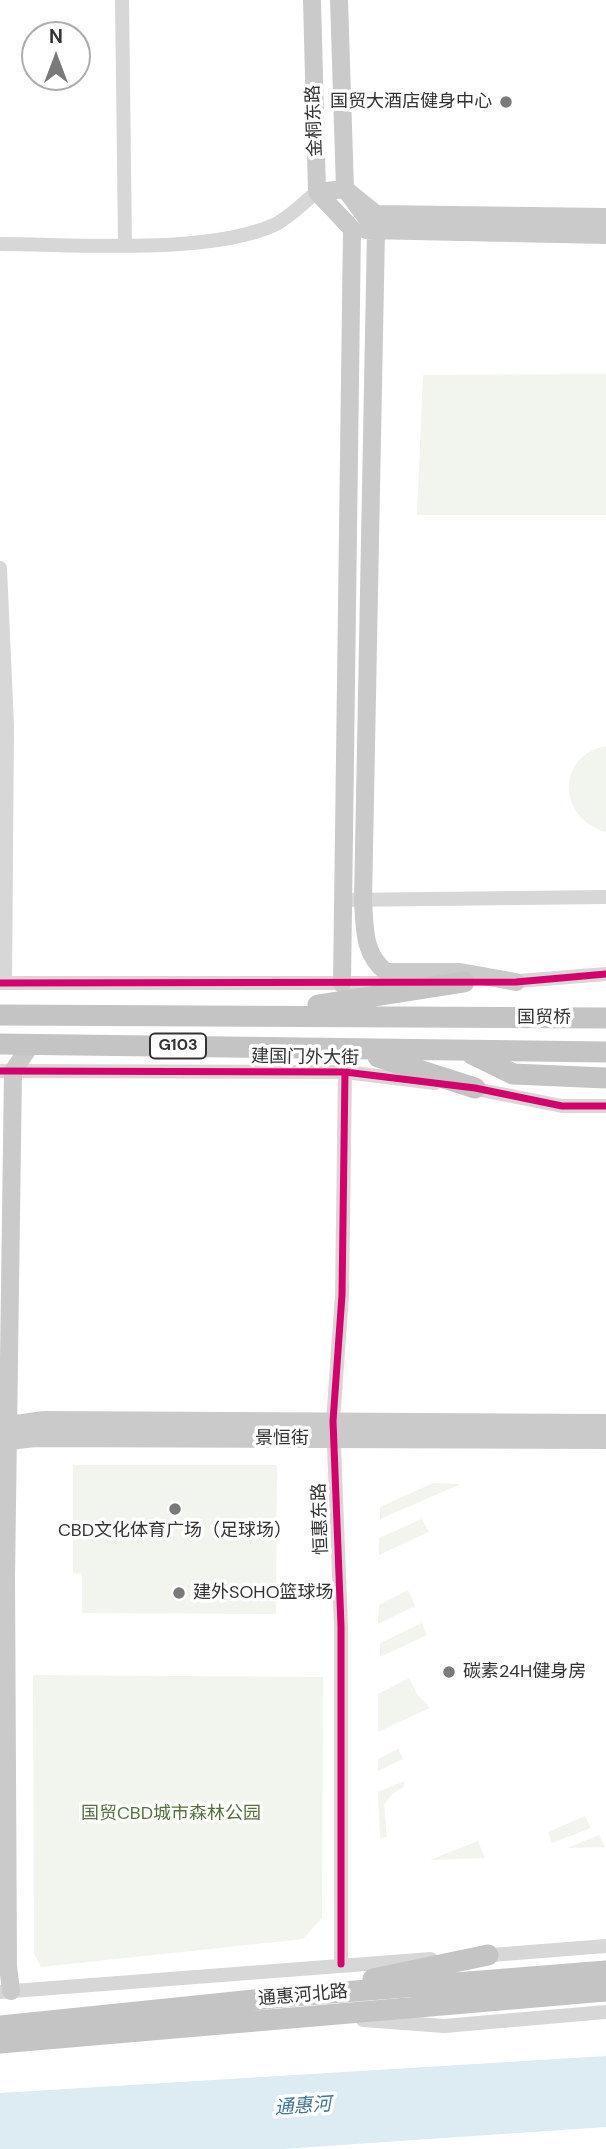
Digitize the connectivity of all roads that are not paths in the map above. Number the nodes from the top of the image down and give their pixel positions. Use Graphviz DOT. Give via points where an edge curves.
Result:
graph roads {
  1 [pos="122,0"];
  2 [pos="312,0"];
  3 [pos="339,0"];
  4 [pos="345,189"];
  5 [pos="317,192"];
  6 [pos="606,217"];
  7 [pos="352,229"];
  8 [pos="376,231"];
  9 [pos="606,235"];
  10 [pos="0,244"];
  11 [pos="125,244"];
  12 [pos="0,568"];
  13 [pos="3,657"];
  14 [pos="4,726"];
  15 [pos="606,897"];
  16 [pos="342,900"];
  17 [pos="363,901"];
  18 [pos="606,974"];
  19 [pos="464,982"];
  20 [pos="516,982"];
  21 [pos="2,983"];
  22 [pos="342,984"];
  23 [pos="5,1012"];
  24 [pos="261,1014"];
  25 [pos="606,1018"];
  26 [pos="32,1043"];
  27 [pos="0,1044"];
  28 [pos="356,1050"];
  29 [pos="467,1051"];
  30 [pos="507,1052"];
  31 [pos="606,1052"];
  32 [pos="6,1071"];
  33 [pos="345,1072"];
  34 [pos="606,1078"];
  35 [pos="475,1088"];
  36 [pos="606,1106"];
  37 [pos="0,1117"];
  38 [pos="10,1245"];
  39 [pos="606,1423"];
  40 [pos="334,1430"];
  41 [pos="4,1433"];
  42 [pos="606,1440"];
  43 [pos="4,1944"];
  44 [pos="606,1946"];
  45 [pos="488,1955"];
  46 [pos="341,1964"];
  47 [pos="606,1971"];
  48 [pos="606,1991"];
  49 [pos="6,1992"];
  50 [pos="293,1996"];
  51 [pos="417,1996"];
  52 [pos="606,2012"];
  53 [pos="306,2015"];
  54 [pos="0,2033"];
  1 -- 11 [label="street"];
  2 -- 5 [label="main road, 金桐东路"];
  3 -- 4 [label="main road, 金桐东路"];
  4 -- 5 [label="main road"];
  4 -- 6 [label="main road" via="376,214"];
  4 -- 8 [label="main road"];
  5 -- 7 [label="main road"];
  5 -- 11 [label="street" via="277,224 251,233 202,242"];
  7 -- 8 [label="main road"];
  7 -- 16 [label="main road"];
  8 -- 9 [label="main road"];
  8 -- 17 [label="main road"];
  10 -- 11 [label="street"];
  12 -- 13 [label="street"];
  13 -- 14 [label="street"];
  14 -- 21 [label="street"];
  15 -- 17 [label="street"];
  16 -- 17 [label="street"];
  16 -- 22 [label="main road"];
  17 -- 20 [label="main road" via="372,960 386,972 460,972"];
  18 -- 20 [label="street"];
  19 -- 20 [label="street"];
  19 -- 22 [label="street"];
  19 -- 24 [label="highway"];
  21 -- 22 [label="street"];
  23 -- 24 [label="highway, G103"];
  24 -- 25 [label="highway, 国贸桥 / G103"];
  26 -- 27 [label="highway, 建国门外大街 / G103"];
  26 -- 28 [label="highway, 建国门外大街 / G103"];
  26 -- 32 [label="main road"];
  28 -- 29 [label="highway, 建国门外大街 / G103"];
  28 -- 35 [label="highway"];
  29 -- 30 [label="highway, 建国门外大街 / G103"];
  29 -- 34 [label="highway" via="513,1074"];
  30 -- 31 [label="highway, 国贸桥 / G103"];
  32 -- 33 [label="street, 建国门外大街"];
  32 -- 38 [label="main road"];
  33 -- 35 [label="street, 建国门外大街"];
  33 -- 40 [label="street, 恒惠东路" via="342,1295"];
  35 -- 36 [label="street, 建国门外大街" via="562,1106"];
  37 -- 38 [label="main road" via="6,1125"];
  38 -- 41 [label="main road"];
  39 -- 40 [label="main road, 景恒街"];
  40 -- 41 [label="main road, 景恒街"];
  40 -- 42 [label="main road, 景恒街"];
  40 -- 46 [label="street, 恒惠东路" via="341,1626"];
  41 -- 43 [label="main road"];
  43 -- 49 [label="main road"];
  44 -- 45 [label="street, 通惠河北路"];
  45 -- 46 [label="street, 通惠河北路"];
  45 -- 50 [label="highway"];
  46 -- 49 [label="street, 通惠河北路"];
  47 -- 51 [label="highway, 通惠河北路"];
  48 -- 51 [label="highway, 通惠河北路"];
  50 -- 51 [label="highway, 通惠河北路"];
  50 -- 54 [label="highway, 通惠河北路"];
  51 -- 53 [label="highway, 通惠河北路"];
  52 -- 53 [label="street, 通惠河北路" via="444,2026"];
  53 -- 54 [label="highway, 通惠河北路" via="23,2041"];
}
